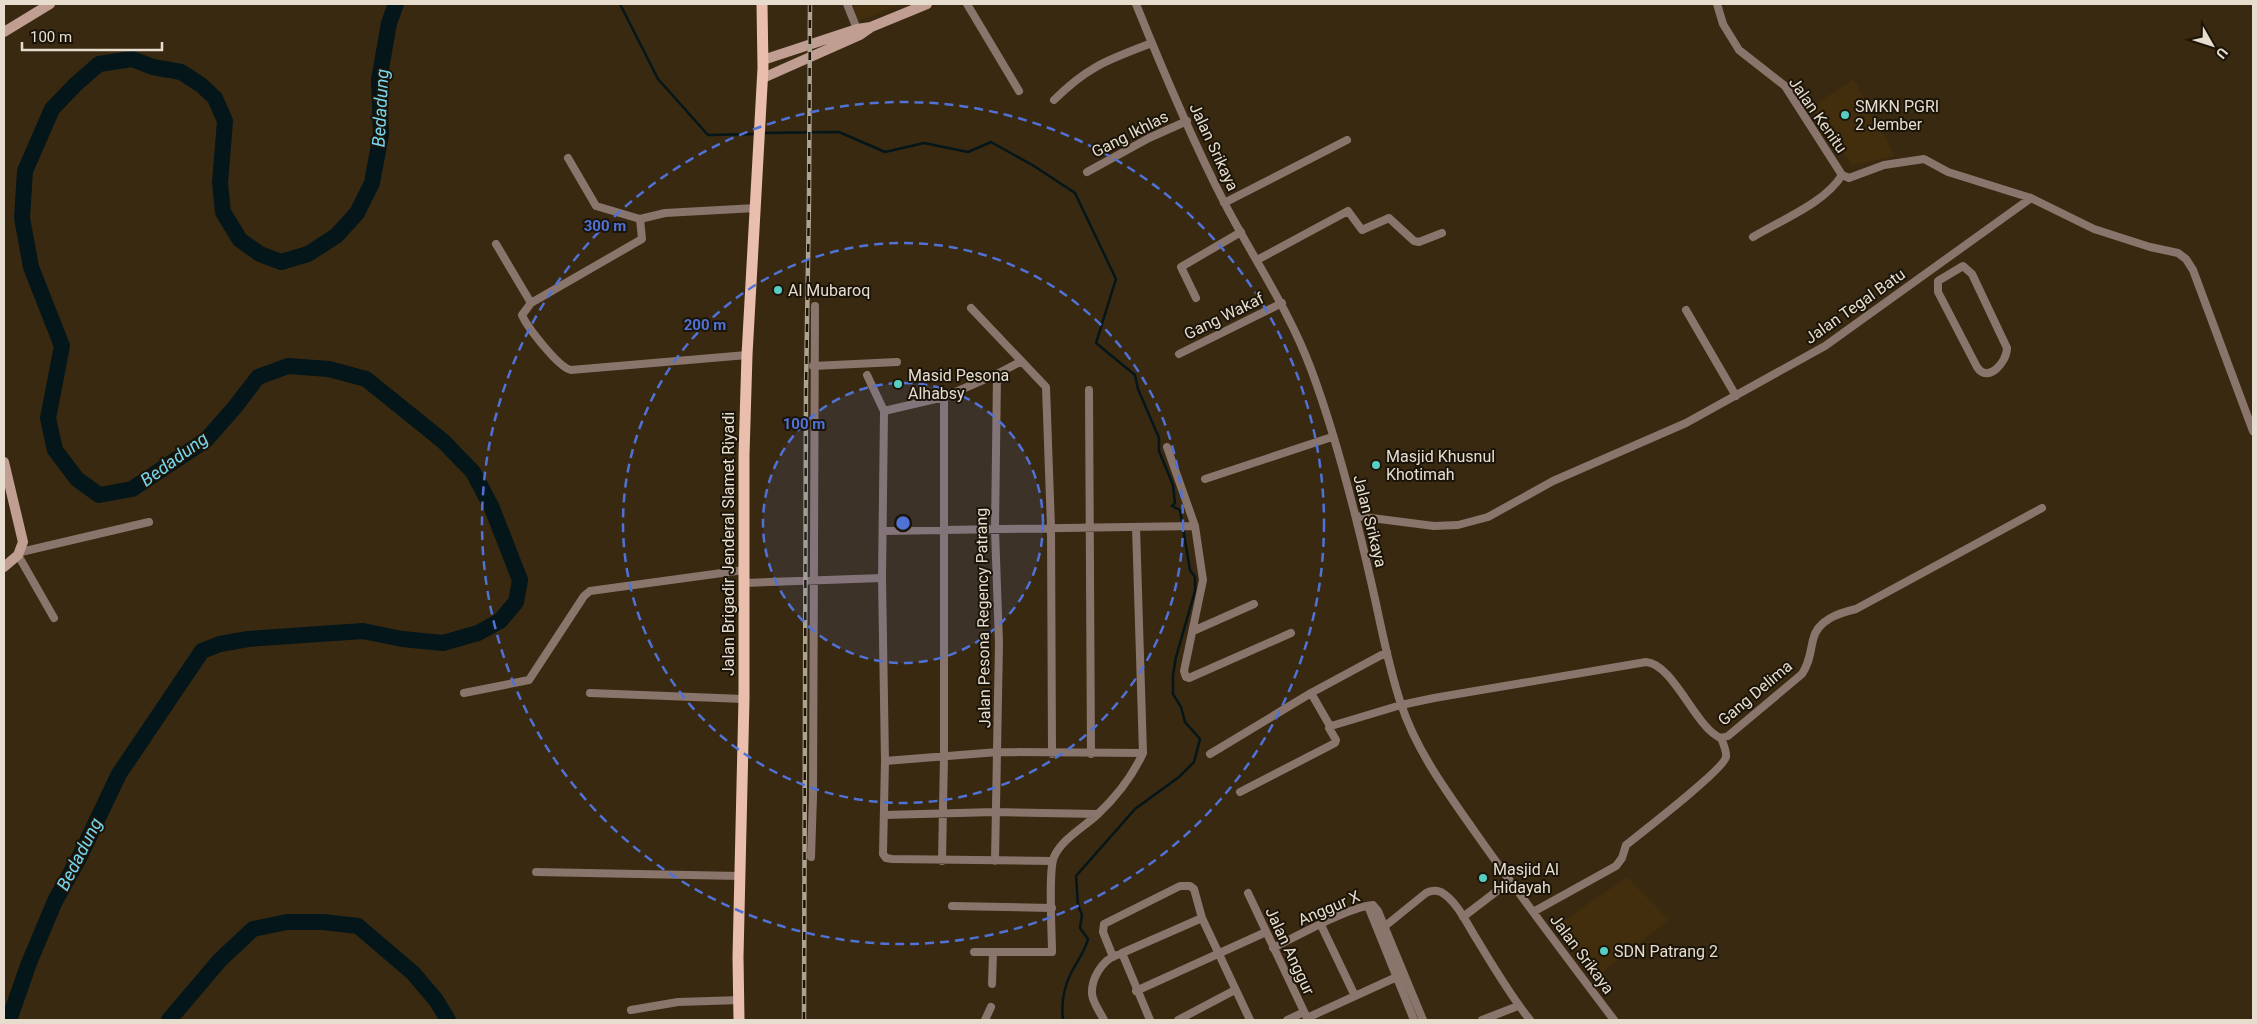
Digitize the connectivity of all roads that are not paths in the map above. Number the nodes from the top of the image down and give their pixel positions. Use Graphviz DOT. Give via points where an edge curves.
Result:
graph roads {
  1 [pos="50,4"];
  2 [pos="762,4"];
  3 [pos="847,4"];
  4 [pos="927,4"];
  5 [pos="967,4"];
  6 [pos="1136,4"];
  7 [pos="1717,4"];
  8 [pos="871,27"];
  9 [pos="857,29"];
  10 [pos="4,32"];
  11 [pos="1152,43"];
  12 [pos="763,68"];
  13 [pos="1019,91"];
  14 [pos="1054,100"];
  15 [pos="1186,121"];
  16 [pos="1347,140"];
  17 [pos="568,158"];
  18 [pos="1087,172"];
  19 [pos="1842,175"];
  20 [pos="2031,198"];
  21 [pos="1224,203"];
  22 [pos="756,208"];
  23 [pos="640,219"];
  24 [pos="1241,232"];
  25 [pos="1442,233"];
  26 [pos="1753,237"];
  27 [pos="496,244"];
  28 [pos="1944,259"];
  29 [pos="1257,260"];
  30 [pos="1952,273"];
  31 [pos="1196,298"];
  32 [pos="531,303"];
  33 [pos="1282,303"];
  34 [pos="815,306"];
  35 [pos="971,308"];
  36 [pos="1686,310"];
  37 [pos="1178,354"];
  38 [pos="747,355"];
  39 [pos="897,362"];
  40 [pos="1020,362"];
  41 [pos="814,366"];
  42 [pos="997,374"];
  43 [pos="867,375"];
  44 [pos="1089,390"];
  45 [pos="944,396"];
  46 [pos="1736,396"];
  47 [pos="884,412"];
  48 [pos="2253,431"];
  49 [pos="1332,437"];
  50 [pos="1167,447"];
  51 [pos="4,462"];
  52 [pos="1205,479"];
  53 [pos="2042,508"];
  54 [pos="1356,516"];
  55 [pos="149,522"];
  56 [pos="1192,526"];
  57 [pos="1051,527"];
  58 [pos="1136,527"];
  59 [pos="1090,528"];
  60 [pos="944,530"];
  61 [pos="995,530"];
  62 [pos="883,531"];
  63 [pos="19,553"];
  64 [pos="4,567"];
  65 [pos="744,570"];
  66 [pos="882,578"];
  67 [pos="814,580"];
  68 [pos="744,583"];
  69 [pos="1254,604"];
  70 [pos="54,618"];
  71 [pos="1193,631"];
  72 [pos="1291,633"];
  73 [pos="1387,652"];
  74 [pos="464,693"];
  75 [pos="590,693"];
  76 [pos="1311,693"];
  77 [pos="744,699"];
  78 [pos="1401,705"];
  79 [pos="1330,726"];
  80 [pos="1721,738"];
  81 [pos="998,752"];
  82 [pos="1052,754"];
  83 [pos="1091,754"];
  84 [pos="1143,754"];
  85 [pos="1210,754"];
  86 [pos="944,756"];
  87 [pos="885,761"];
  88 [pos="1240,792"];
  89 [pos="995,812"];
  90 [pos="943,814"];
  91 [pos="1098,814"];
  92 [pos="884,815"];
  93 [pos="810,857"];
  94 [pos="942,861"];
  95 [pos="995,861"];
  96 [pos="1052,862"];
  97 [pos="536,872"];
  98 [pos="740,876"];
  99 [pos="1510,881"];
  100 [pos="1248,893"];
  101 [pos="952,906"];
  102 [pos="1368,906"];
  103 [pos="1052,908"];
  104 [pos="1532,912"];
  105 [pos="1463,917"];
  106 [pos="1202,918"];
  107 [pos="1321,925"];
  108 [pos="1384,927"];
  109 [pos="1266,932"];
  110 [pos="1273,948"];
  111 [pos="974,952"];
  112 [pos="993,952"];
  113 [pos="1122,953"];
  114 [pos="1218,954"];
  115 [pos="1112,957"];
  116 [pos="1405,972"];
  117 [pos="1398,977"];
  118 [pos="992,984"];
  119 [pos="1235,990"];
  120 [pos="1136,991"];
  121 [pos="1355,996"];
  122 [pos="740,1000"];
  123 [pos="1518,1006"];
  124 [pos="991,1007"];
  125 [pos="631,1010"];
  126 [pos="1307,1017"];
  127 [pos="740,1020"];
  128 [pos="985,1020"];
  129 [pos="1104,1020"];
  130 [pos="1150,1020"];
  131 [pos="1178,1020"];
  132 [pos="1250,1020"];
  133 [pos="1287,1020"];
  134 [pos="1414,1020"];
  135 [pos="1422,1020"];
  136 [pos="1482,1020"];
  137 [pos="1530,1020"];
  138 [pos="1614,1020"];
  1 -- 10 [label="main road"];
  2 -- 12 [label="main road, Jalan Brigadir Jenderal Slamet Riyadi"];
  3 -- 9 [label="street"];
  4 -- 8 [label="main road"];
  5 -- 13 [label="street"];
  6 -- 11 [label="street, Jalan Srikaya"];
  7 -- 19 [label="street, Jalan Kenitu" via="1723,24 1739,50 1785,86"];
  8 -- 9 [label="main road"];
  8 -- 12 [label="main road" via="860,36"];
  9 -- 12 [label="main road"];
  11 -- 14 [label="street" via="1094,66"];
  11 -- 15 [label="street, Jalan Srikaya"];
  12 -- 22 [label="main road, Jalan Brigadir Jenderal Slamet Riyadi"];
  15 -- 18 [label="street, Gang Ikhlas"];
  15 -- 21 [label="street, Jalan Srikaya"];
  16 -- 21 [label="street"];
  17 -- 23 [label="street" via="596,206"];
  19 -- 20 [label="street" via="1849,178 1884,165 1924,159 1948,172"];
  19 -- 26 [label="street" via="1836,186 1825,195"];
  20 -- 28 [label="street, Jalan Tegal Batu"];
  20 -- 48 [label="street" via="2094,229 2178,253 2186,259 2193,270"];
  21 -- 24 [label="street, Jalan Srikaya"];
  22 -- 23 [label="street" via="665,213"];
  22 -- 38 [label="main road, Jalan Brigadir Jenderal Slamet Riyadi"];
  23 -- 32 [label="street" via="642,239"];
  24 -- 29 [label="street, Jalan Srikaya"];
  24 -- 31 [label="street" via="1181,267"];
  25 -- 29 [label="street" via="1414,241 1389,218 1362,230 1348,212"];
  27 -- 32 [label="street"];
  28 -- 30 [label="street"];
  28 -- 46 [label="street, Jalan Tegal Batu" via="1825,346"];
  29 -- 33 [label="street, Jalan Srikaya"];
  30 -- 30 [label="street" via="1963,266 1972,274 2006,346 2004,361 1991,372 1979,370 1938,292 1938,281"];
  32 -- 38 [label="street" via="523,314 524,319 567,370"];
  33 -- 37 [label="street, Gang Wakaf"];
  33 -- 49 [label="street, Jalan Srikaya" via="1310,368"];
  34 -- 41 [label="street"];
  35 -- 40 [label="street"];
  36 -- 46 [label="street"];
  38 -- 65 [label="main road, Jalan Brigadir Jenderal Slamet Riyadi"];
  39 -- 41 [label="street"];
  40 -- 42 [label="street"];
  40 -- 57 [label="street" via="1046,387"];
  41 -- 67 [label="street"];
  42 -- 45 [label="street"];
  42 -- 61 [label="street, Jalan Pesona Regency Patrang"];
  43 -- 47 [label="street"];
  44 -- 59 [label="street"];
  45 -- 47 [label="street"];
  45 -- 60 [label="street"];
  46 -- 54 [label="street, Jalan Tegal Batu" via="1686,423 1553,481 1476,522 1434,526"];
  47 -- 62 [label="street"];
  49 -- 52 [label="street"];
  49 -- 54 [label="street, Jalan Srikaya"];
  50 -- 56 [label="street"];
  51 -- 63 [label="main road" via="22,531"];
  53 -- 80 [label="street, Gang Delima" via="1856,609 1834,614 1813,638 1808,665 1802,674 1728,736"];
  54 -- 73 [label="street, Jalan Srikaya"];
  55 -- 63 [label="street"];
  56 -- 58 [label="street"];
  56 -- 71 [label="street" via="1203,584"];
  57 -- 59 [label="street"];
  57 -- 61 [label="street"];
  57 -- 82 [label="street"];
  58 -- 59 [label="street"];
  58 -- 84 [label="street"];
  59 -- 83 [label="street"];
  60 -- 61 [label="street"];
  60 -- 62 [label="street"];
  60 -- 86 [label="street"];
  61 -- 81 [label="street, Jalan Pesona Regency Patrang"];
  62 -- 66 [label="street"];
  63 -- 64 [label="main road"];
  63 -- 70 [label="street"];
  65 -- 68 [label="main road, Jalan Brigadir Jenderal Slamet Riyadi"];
  65 -- 74 [label="street" via="595,589 584,596 530,680"];
  66 -- 67 [label="street"];
  66 -- 87 [label="street"];
  67 -- 68 [label="street"];
  67 -- 93 [label="street"];
  68 -- 77 [label="main road, Jalan Brigadir Jenderal Slamet Riyadi"];
  69 -- 71 [label="street"];
  71 -- 72 [label="street" via="1184,671 1189,678"];
  73 -- 76 [label="street"];
  73 -- 78 [label="street, Jalan Srikaya"];
  75 -- 77 [label="street"];
  76 -- 79 [label="street"];
  76 -- 85 [label="street"];
  77 -- 98 [label="main road, Jalan Brigadir Jenderal Slamet Riyadi"];
  78 -- 79 [label="street"];
  78 -- 80 [label="street, Gang Delima" via="1650,662 1678,688 1710,731"];
  78 -- 99 [label="street, Jalan Srikaya" via="1432,769"];
  79 -- 88 [label="street" via="1335,743"];
  80 -- 104 [label="street" via="1726,754 1724,762 1626,845 1616,866"];
  81 -- 82 [label="street"];
  81 -- 86 [label="street"];
  81 -- 89 [label="street, Jalan Pesona Regency Patrang"];
  82 -- 83 [label="street"];
  83 -- 84 [label="street"];
  84 -- 91 [label="street" via="1128,781"];
  86 -- 87 [label="street"];
  86 -- 90 [label="street"];
  87 -- 92 [label="street"];
  89 -- 90 [label="street"];
  89 -- 91 [label="street"];
  89 -- 95 [label="street, Jalan Pesona Regency Patrang"];
  90 -- 92 [label="street"];
  90 -- 94 [label="street"];
  91 -- 96 [label="street" via="1066,842"];
  92 -- 94 [label="street" via="884,857"];
  94 -- 95 [label="street"];
  95 -- 96 [label="street"];
  96 -- 103 [label="street"];
  97 -- 98 [label="street"];
  98 -- 122 [label="main road, Jalan Brigadir Jenderal Slamet Riyadi"];
  99 -- 104 [label="street, Jalan Srikaya"];
  99 -- 105 [label="street"];
  100 -- 109 [label="street, Jalan Anggur"];
  101 -- 103 [label="street"];
  102 -- 107 [label="street, Anggur X"];
  102 -- 108 [label="street, Anggur X" via="1376,908"];
  102 -- 117 [label="street"];
  103 -- 112 [label="street" via="1052,952"];
  104 -- 138 [label="street, Jalan Srikaya"];
  105 -- 108 [label="street" via="1448,898 1431,890"];
  105 -- 123 [label="street"];
  106 -- 113 [label="street"];
  106 -- 114 [label="street"];
  106 -- 115 [label="street" via="1194,889 1188,885 1180,886 1104,924 1102,932"];
  107 -- 110 [label="street, Anggur X"];
  107 -- 121 [label="street"];
  108 -- 116 [label="street"];
  109 -- 110 [label="street, Jalan Anggur"];
  109 -- 114 [label="street"];
  110 -- 126 [label="street, Jalan Anggur"];
  111 -- 112 [label="street"];
  112 -- 118 [label="street"];
  113 -- 115 [label="street"];
  113 -- 120 [label="street"];
  114 -- 119 [label="street"];
  114 -- 120 [label="street"];
  115 -- 129 [label="street" via="1103,965 1092,987 1094,1000"];
  116 -- 117 [label="street"];
  116 -- 135 [label="street"];
  117 -- 121 [label="street"];
  117 -- 134 [label="street"];
  119 -- 131 [label="street"];
  119 -- 132 [label="street"];
  120 -- 130 [label="street"];
  121 -- 126 [label="street"];
  122 -- 125 [label="street" via="678,1002"];
  122 -- 127 [label="main road, Jalan Brigadir Jenderal Slamet Riyadi"];
  123 -- 136 [label="street"];
  123 -- 137 [label="street"];
  124 -- 128 [label="street"];
  126 -- 133 [label="street"];
}
